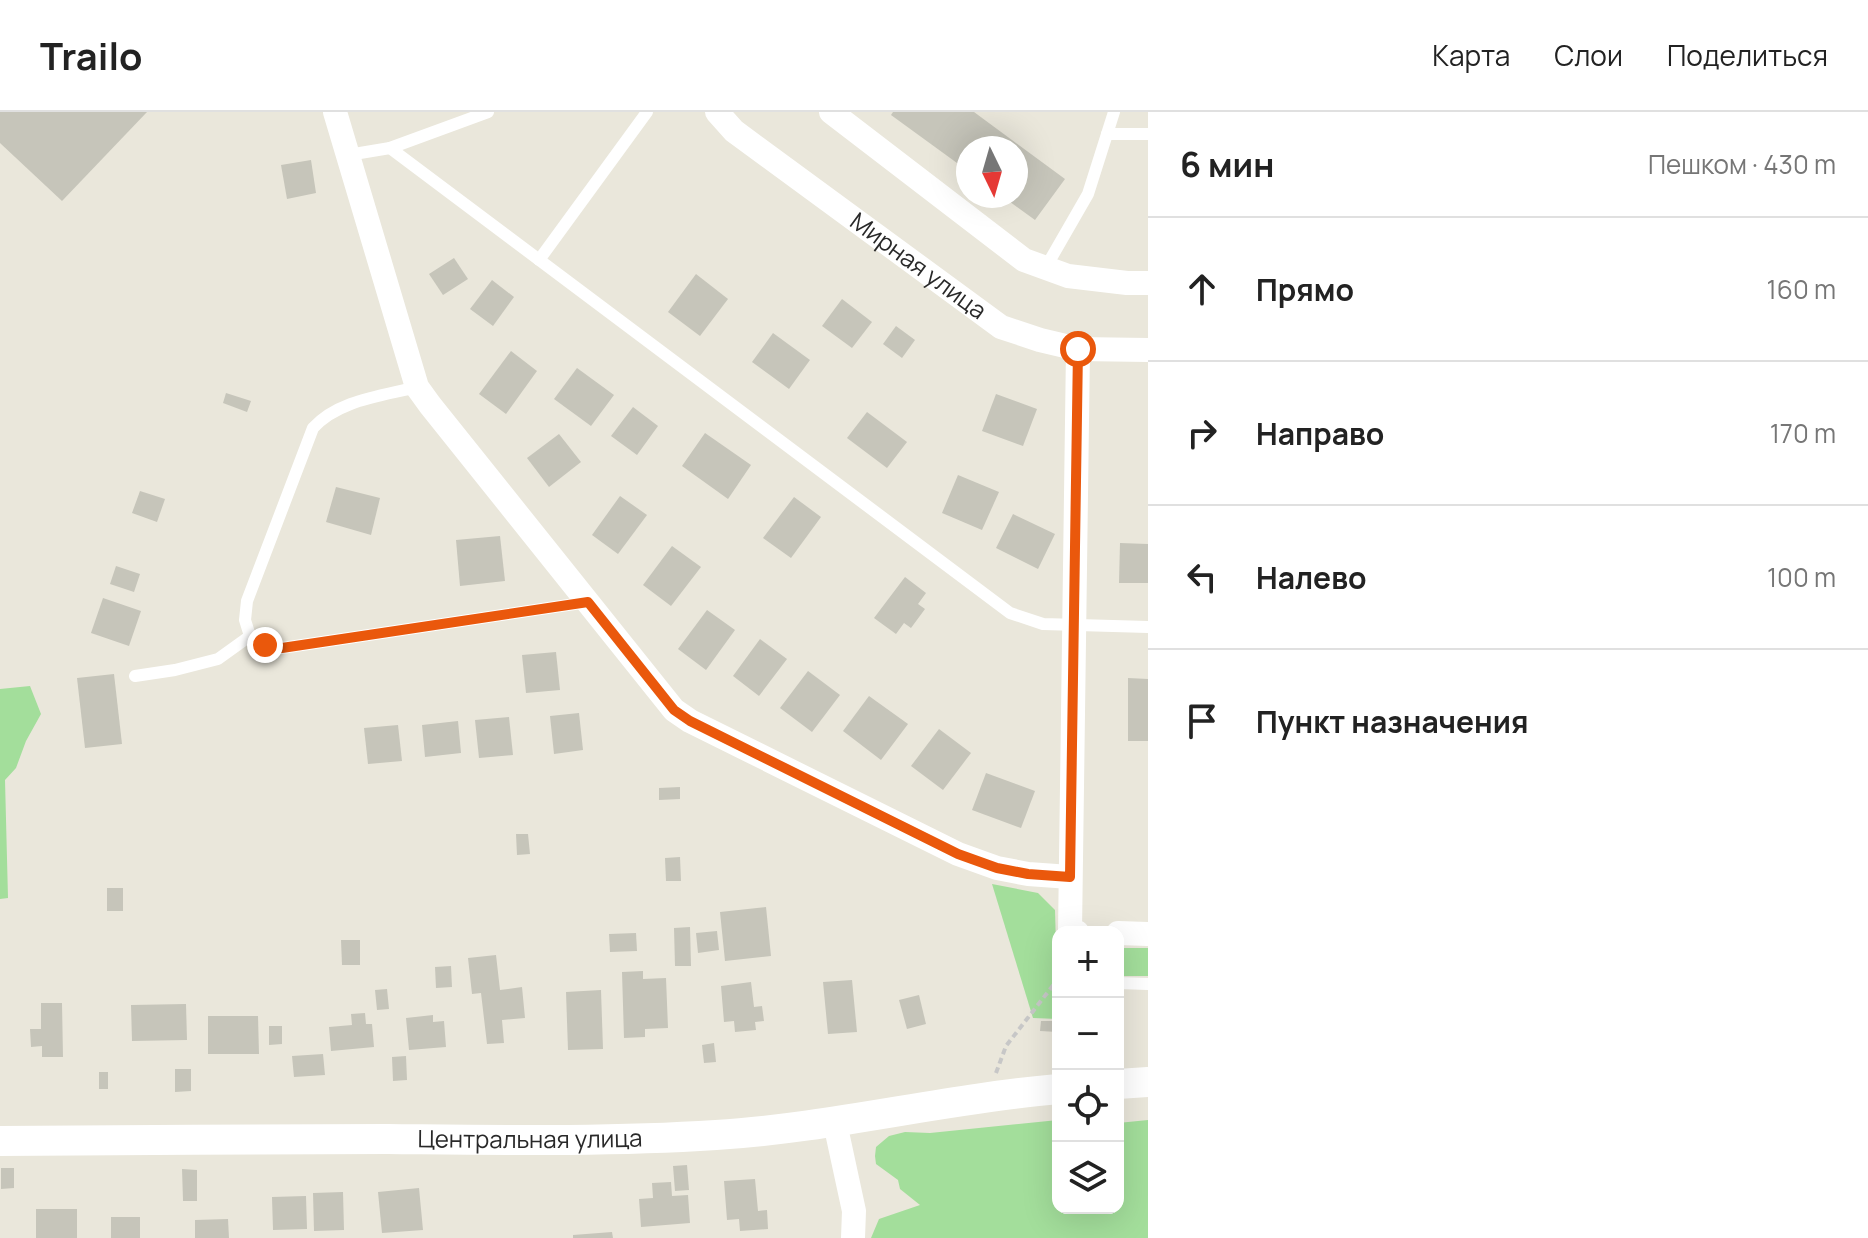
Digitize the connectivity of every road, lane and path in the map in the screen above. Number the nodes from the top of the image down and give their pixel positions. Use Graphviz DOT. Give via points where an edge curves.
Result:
graph roads {
  1 [pos="335,112"];
  2 [pos="488,112"];
  3 [pos="647,112"];
  4 [pos="717,112"];
  5 [pos="1114,112"];
  6 [pos="838,114"];
  7 [pos="1107,134"];
  8 [pos="1148,134"];
  9 [pos="390,148"];
  10 [pos="348,155"];
  11 [pos="539,260"];
  12 [pos="1046,267"];
  13 [pos="1148,283"];
  14 [pos="1078,349"];
  15 [pos="1148,350"];
  16 [pos="417,387"];
  17 [pos="588,602"];
  18 [pos="1073,626"];
  19 [pos="1148,627"];
  20 [pos="250,636"];
  21 [pos="135,676"];
  22 [pos="1070,877"];
  23 [pos="1070,926"];
  24 [pos="1124,933"];
  25 [pos="1148,934"];
  26 [pos="1124,983"];
  27 [pos="1148,984"];
  28 [pos="1052,987"];
  29 [pos="996,1074"];
  30 [pos="1148,1082"];
  31 [pos="1124,1084"];
  32 [pos="1052,1090"];
  33 [pos="835,1123"];
  34 [pos="0,1141"];
  35 [pos="853,1238"];
  1 -- 10 [label="street"];
  2 -- 9 [label="lane"];
  3 -- 11 [label="lane"];
  4 -- 14 [label="street, Мирная улица" via="734,131 1001,327"];
  5 -- 7 [label="lane"];
  6 -- 12 [label="street" via="1024,260"];
  7 -- 8 [label="lane"];
  7 -- 12 [label="lane" via="1088,194"];
  9 -- 10 [label="lane"];
  9 -- 11 [label="lane"];
  10 -- 16 [label="street"];
  11 -- 18 [label="lane" via="1010,613 1043,624"];
  12 -- 13 [label="street" via="1068,276"];
  14 -- 15 [label="street, Мирная улица"];
  14 -- 18 [label="street"];
  16 -- 17 [label="street"];
  16 -- 20 [label="lane" via="344,406 313,428 247,601"];
  17 -- 20 [label="lane" via="282,648"];
  17 -- 22 [label="street" via="674,710 690,721 958,854 997,868"];
  18 -- 19 [label="lane"];
  18 -- 22 [label="street"];
  20 -- 21 [label="lane" via="218,659"];
  22 -- 23 [label="street"];
  24 -- 25 [label="street"];
  26 -- 27 [label="lane"];
  28 -- 29 [label="path" via="1006,1046"];
  30 -- 31 [label="street"];
  32 -- 33 [label="street, Центральная улица"];
  33 -- 34 [label="street, Центральная улица" via="603,1140"];
  33 -- 35 [label="street" via="854,1211"];
}
